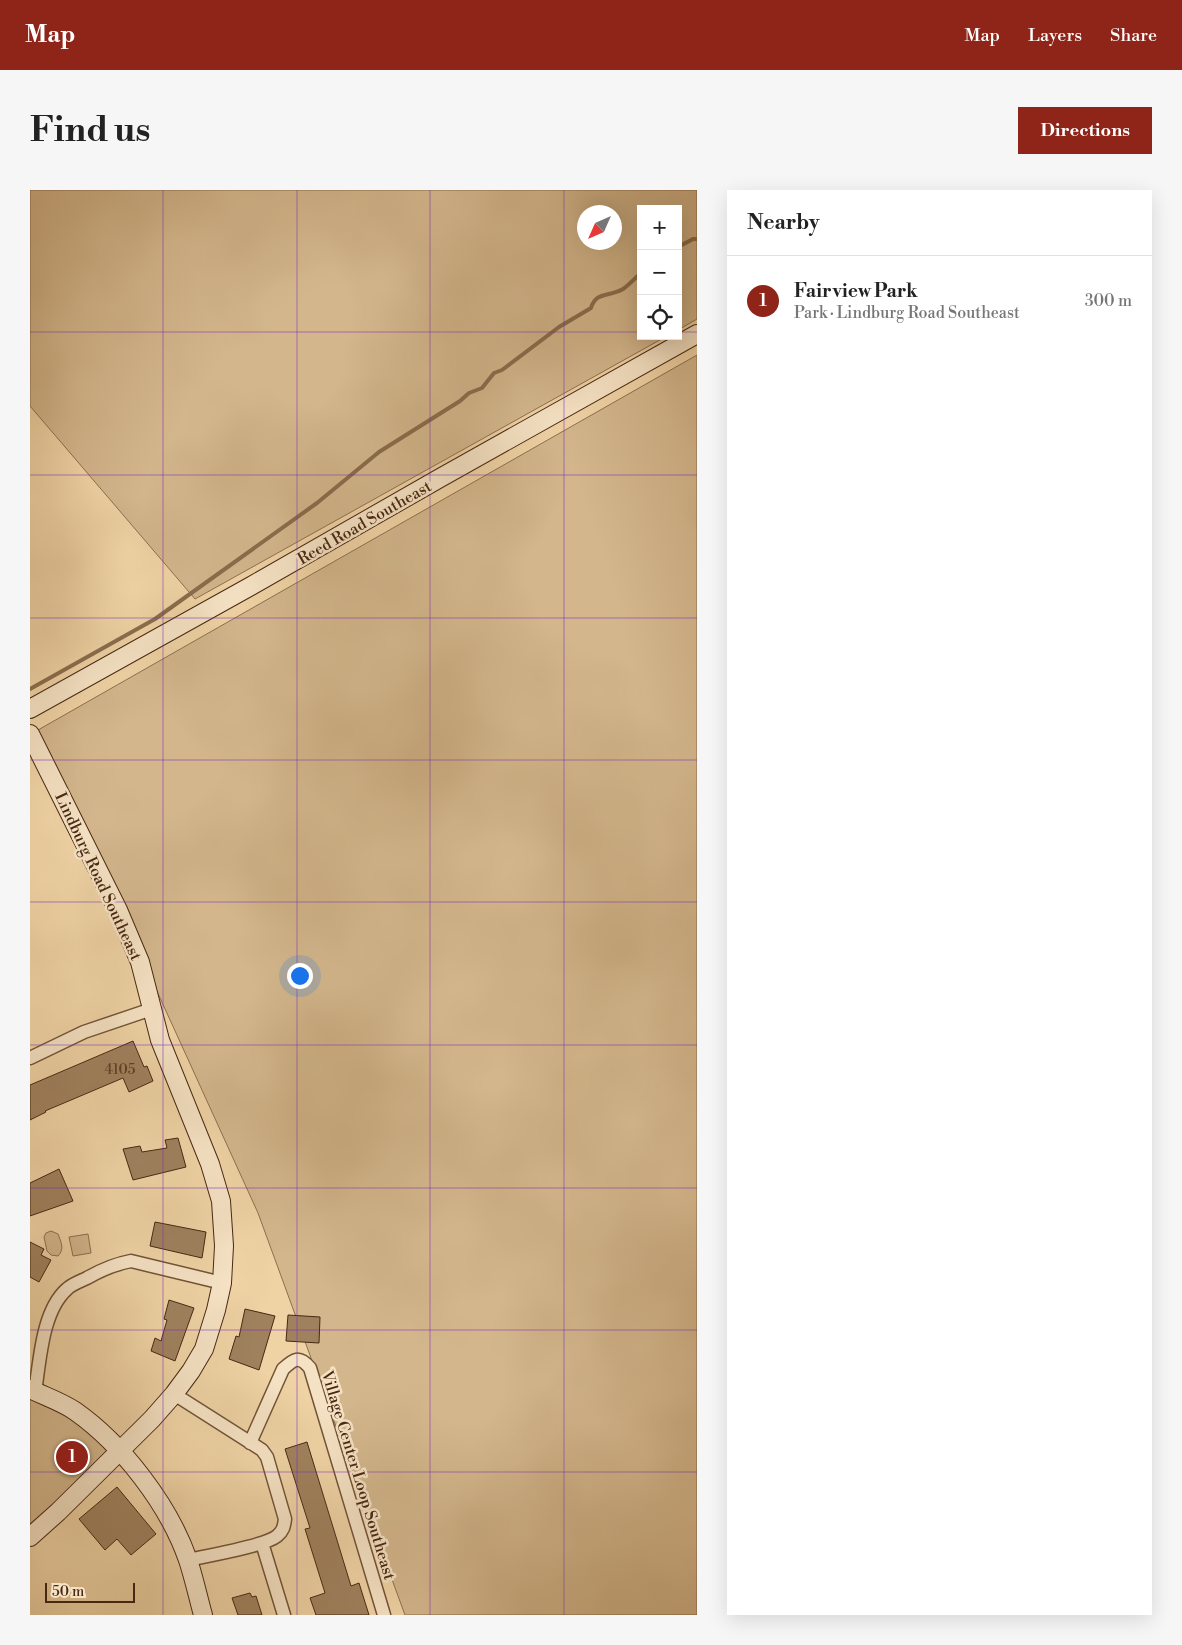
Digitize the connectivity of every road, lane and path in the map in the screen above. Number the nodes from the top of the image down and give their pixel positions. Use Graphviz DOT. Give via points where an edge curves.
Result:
graph roads {
  1 [pos="697,334"];
  2 [pos="30,709"];
  3 [pos="30,734"];
  4 [pos="152,1009"];
  5 [pos="30,1058"];
  6 [pos="222,1284"];
  7 [pos="33,1390"];
  8 [pos="174,1394"];
  9 [pos="250,1443"];
  10 [pos="121,1451"];
  11 [pos="30,1537"];
  12 [pos="262,1543"];
  13 [pos="188,1560"];
  14 [pos="203,1615"];
  15 [pos="284,1615"];
  16 [pos="384,1615"];
  1 -- 2 [label="street, Reed Road Southeast"];
  3 -- 4 [label="street, Lindburg Road Southeast" via="118,910 140,962"];
  4 -- 5 [label="street" via="84,1032"];
  4 -- 6 [label="street, Lindburg Road Southeast" via="160,1040 210,1164 221,1201"];
  6 -- 7 [label="street" via="131,1261 99,1271 68,1288 55,1302 46,1327"];
  6 -- 8 [label="street, Lindburg Road Southeast" via="204,1349"];
  7 -- 10 [label="street" via="73,1409"];
  8 -- 9 [label="street"];
  8 -- 10 [label="street, Lindburg Road Southeast"];
  9 -- 12 [label="street" via="267,1457 285,1519 279,1534"];
  9 -- 16 [label="street, Village Center Loop Southeast" via="283,1369 290,1362 303,1360 310,1368"];
  10 -- 11 [label="street, Lindburg Road Southeast"];
  10 -- 13 [label="street" via="161,1505"];
  12 -- 13 [label="street"];
  12 -- 15 [label="street"];
  13 -- 14 [label="street"];
}
